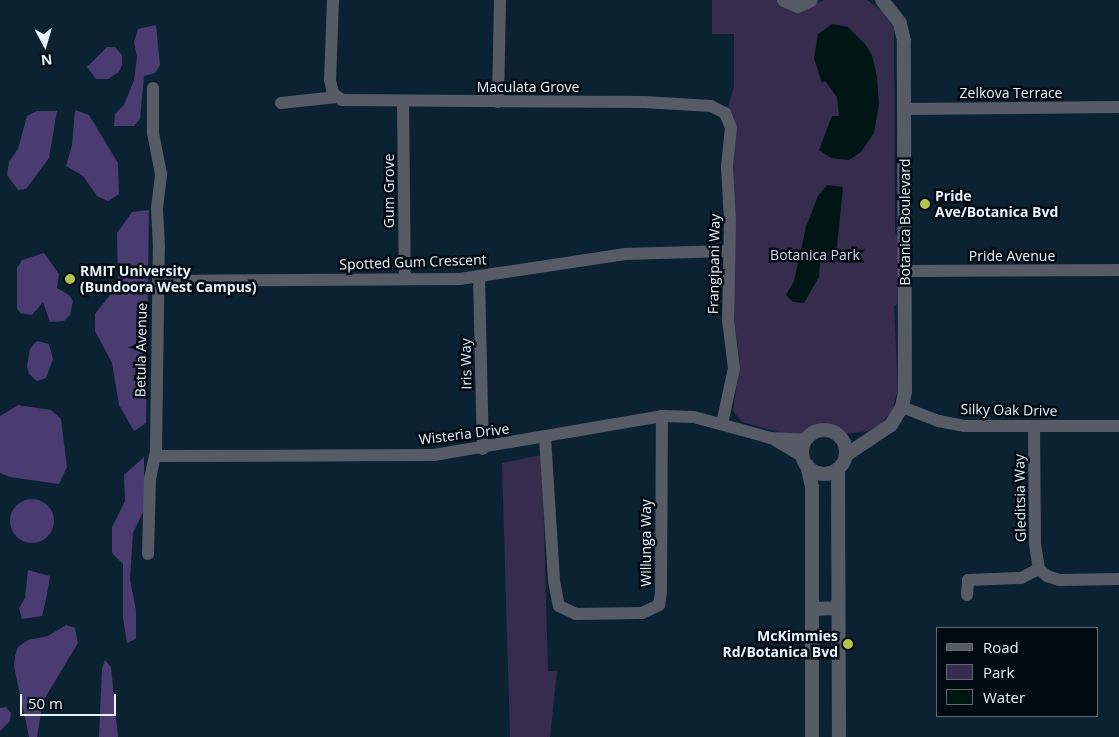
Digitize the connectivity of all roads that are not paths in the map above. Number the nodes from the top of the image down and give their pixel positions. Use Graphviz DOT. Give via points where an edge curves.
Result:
graph roads {
  1 [pos="333,0"];
  2 [pos="500,0"];
  3 [pos="784,0"];
  4 [pos="811,0"];
  5 [pos="887,2"];
  6 [pos="153,88"];
  7 [pos="337,97"];
  8 [pos="404,102"];
  9 [pos="498,102"];
  10 [pos="281,103"];
  11 [pos="1119,107"];
  12 [pos="719,109"];
  13 [pos="904,109"];
  14 [pos="727,251"];
  15 [pos="1119,270"];
  16 [pos="905,271"];
  17 [pos="480,278"];
  18 [pos="405,279"];
  19 [pos="158,281"];
  20 [pos="902,407"];
  21 [pos="662,416"];
  22 [pos="722,424"];
  23 [pos="1034,426"];
  24 [pos="1119,426"];
  25 [pos="545,436"];
  26 [pos="873,437"];
  27 [pos="771,438"];
  28 [pos="840,438"];
  29 [pos="806,440"];
  30 [pos="483,449"];
  31 [pos="846,455"];
  32 [pos="156,456"];
  33 [pos="805,460"];
  34 [pos="838,469"];
  35 [pos="148,554"];
  36 [pos="1039,569"];
  37 [pos="1119,579"];
  38 [pos="968,594"];
  39 [pos="837,608"];
  40 [pos="812,609"];
  41 [pos="812,737"];
  42 [pos="839,737"];
  1 -- 7 [label="street" via="330,80"];
  2 -- 9 [label="street"];
  3 -- 4 [label="street" via="798,6"];
  5 -- 13 [label="street, Botanica Boulevard" via="902,32"];
  6 -- 19 [label="street, Betula Avenue" via="153,133 161,174 157,208"];
  7 -- 8 [label="street, Maculata Grove" via="350,102"];
  7 -- 10 [label="street, Maculata Grove"];
  8 -- 9 [label="street, Maculata Grove"];
  8 -- 18 [label="street, Gum Grove"];
  9 -- 12 [label="street, Maculata Grove" via="644,102"];
  11 -- 13 [label="street, Zelkova Terrace"];
  12 -- 14 [label="street, Frangipani Way" via="731,123 727,167 730,214"];
  13 -- 16 [label="street, Botanica Boulevard"];
  14 -- 17 [label="street, Spotted Gum Crescent" via="625,254"];
  14 -- 22 [label="street, Frangipani Way" via="728,320 734,368"];
  15 -- 16 [label="street, Pride Avenue"];
  16 -- 20 [label="street, Botanica Boulevard" via="906,391"];
  17 -- 18 [label="street, Spotted Gum Crescent"];
  17 -- 30 [label="street, Iris Way"];
  18 -- 19 [label="street, Spotted Gum Crescent"];
  19 -- 32 [label="street, Betula Avenue"];
  20 -- 23 [label="street, Silky Oak Drive" via="958,425"];
  20 -- 26 [label="street, Botanica Boulevard" via="890,425"];
  21 -- 22 [label="street, Wisteria Drive"];
  21 -- 25 [label="street, Wisteria Drive"];
  21 -- 25 [label="street, Willunga Way" via="661,592 659,605 642,613 576,614 559,606 554,582"];
  22 -- 27 [label="street, Wisteria Drive"];
  23 -- 24 [label="street, Silky Oak Drive"];
  23 -- 36 [label="street, Gleditsia Way"];
  25 -- 30 [label="street, Wisteria Drive"];
  26 -- 28 [label="street"];
  26 -- 31 [label="street, Botanica Boulevard"];
  27 -- 29 [label="street, Wisteria Drive"];
  27 -- 33 [label="street, Wisteria Drive"];
  28 -- 29 [label="street" via="823,431"];
  28 -- 31 [label="street"];
  29 -- 33 [label="street"];
  30 -- 32 [label="street, Wisteria Drive" via="434,455"];
  31 -- 34 [label="street"];
  32 -- 35 [label="street, Betula Avenue" via="150,479"];
  33 -- 34 [label="street" via="825,474"];
  33 -- 40 [label="street" via="812,487"];
  34 -- 39 [label="street"];
  36 -- 37 [label="street" via="1059,580"];
  36 -- 38 [label="street" via="1021,578 968,580"];
  39 -- 40 [label="street"];
  39 -- 42 [label="street"];
  40 -- 41 [label="street"];
}
